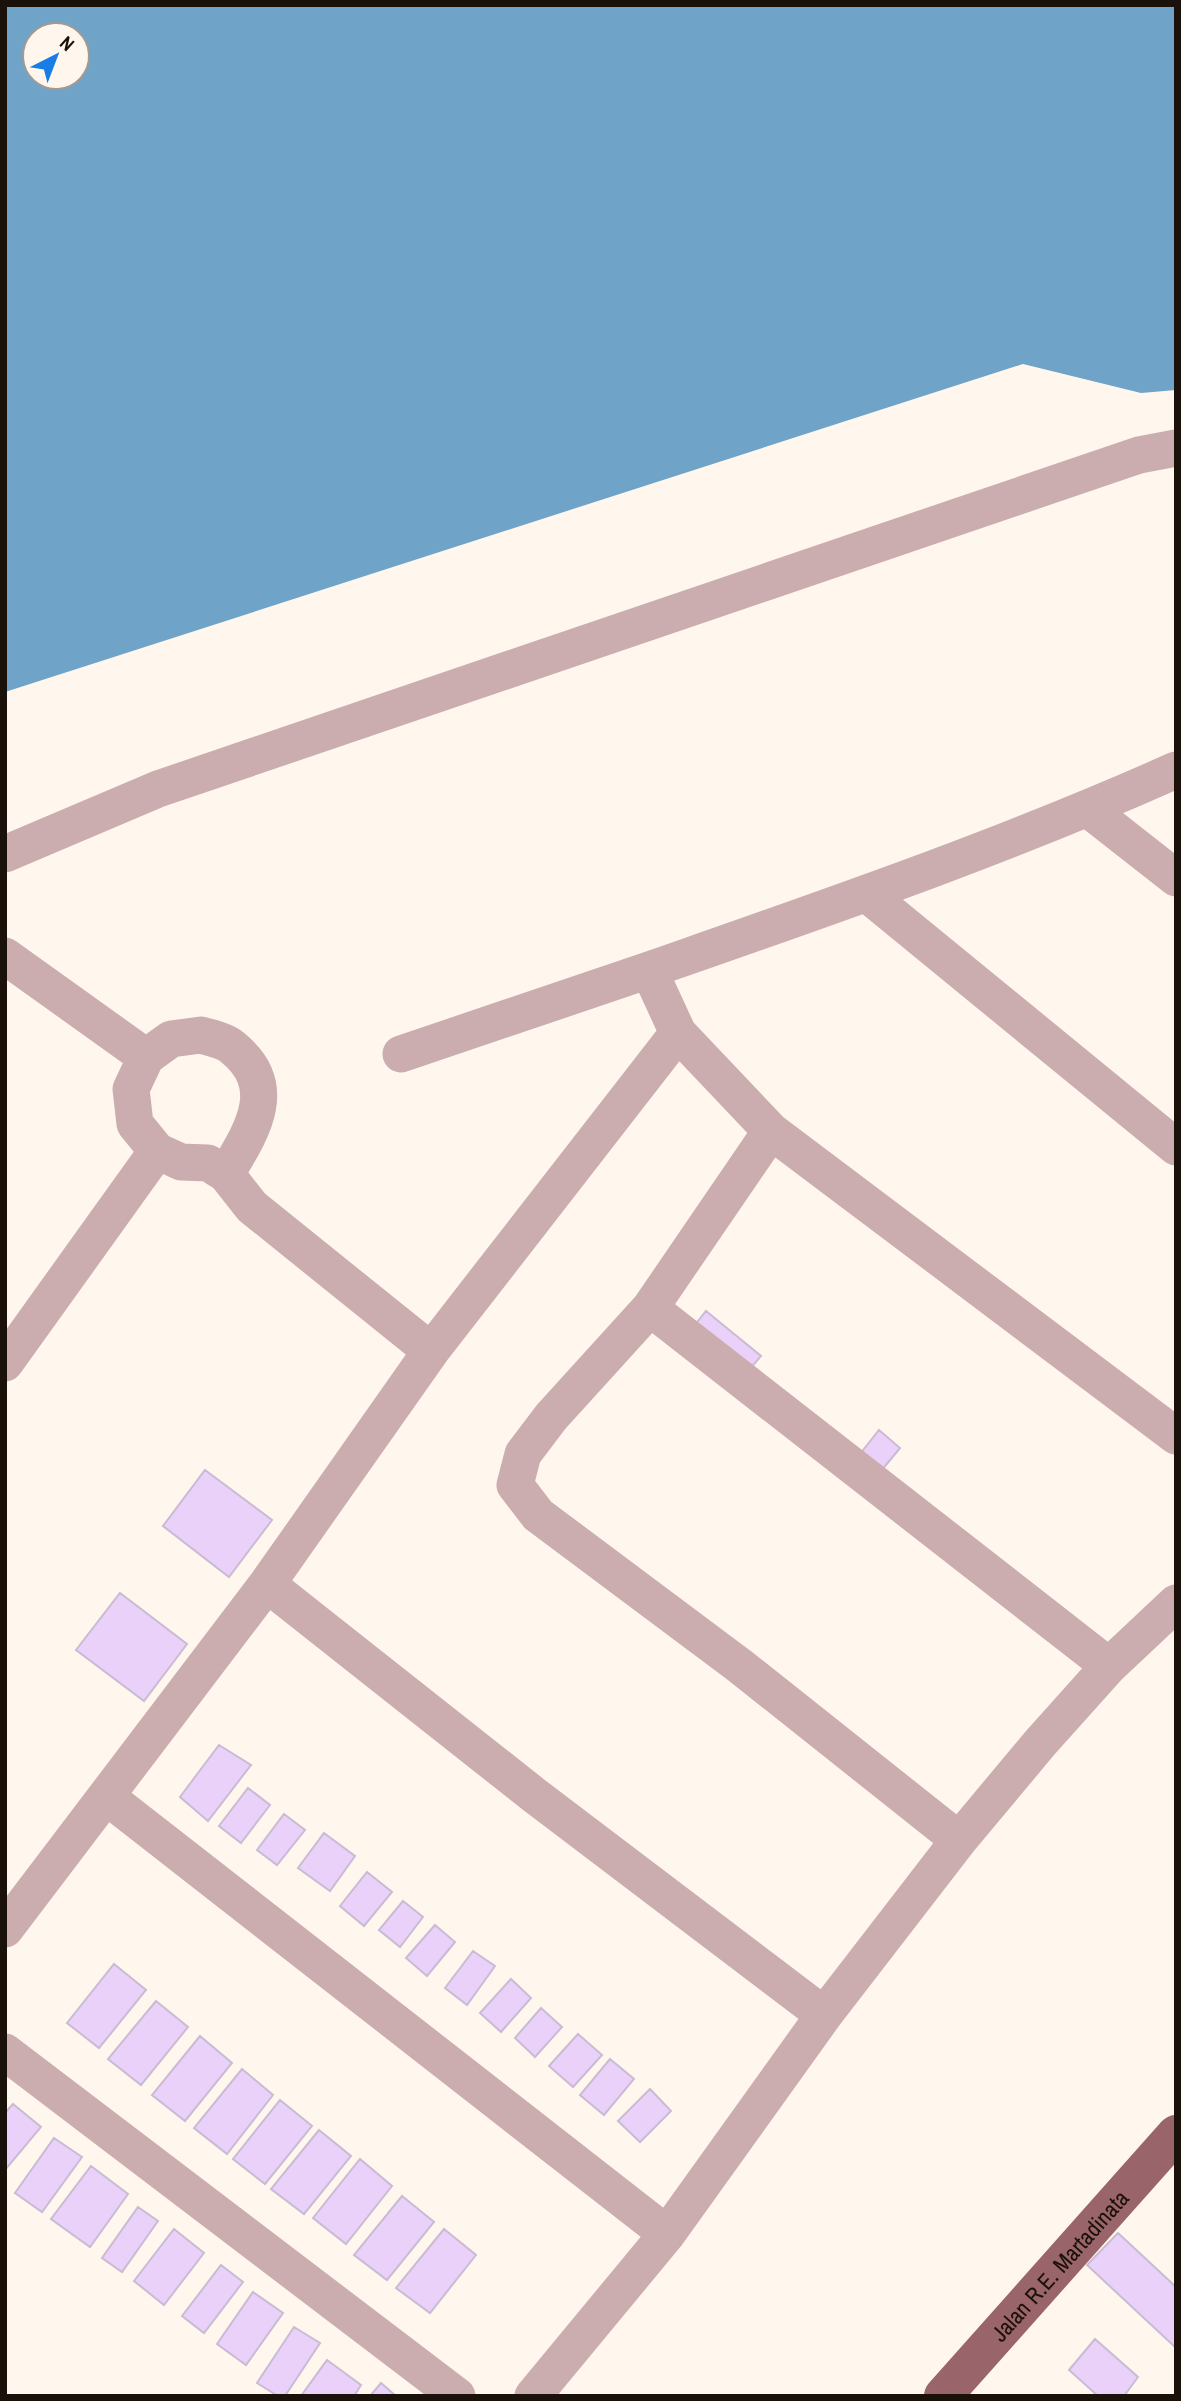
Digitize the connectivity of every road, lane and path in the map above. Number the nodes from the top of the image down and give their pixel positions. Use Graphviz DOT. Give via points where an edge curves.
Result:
graph roads {
  1 [pos="1176,448"];
  2 [pos="1176,770"];
  3 [pos="1088,809"];
  4 [pos="5,854"];
  5 [pos="1176,878"];
  6 [pos="867,894"];
  7 [pos="5,956"];
  8 [pos="649,970"];
  9 [pos="678,1034"];
  10 [pos="401,1054"];
  11 [pos="146,1057"];
  12 [pos="771,1131"];
  13 [pos="1176,1147"];
  14 [pos="157,1151"];
  15 [pos="226,1174"];
  16 [pos="650,1308"];
  17 [pos="431,1351"];
  18 [pos="5,1363"];
  19 [pos="1176,1436"];
  20 [pos="267,1584"];
  21 [pos="1176,1603"];
  22 [pos="1110,1666"];
  23 [pos="107,1797"];
  24 [pos="959,1840"];
  25 [pos="5,1929"];
  26 [pos="824,2015"];
  27 [pos="5,2052"];
  28 [pos="1176,2134"];
  29 [pos="667,2234"];
  30 [pos="457,2396"];
  31 [pos="533,2396"];
  32 [pos="943,2396"];
  1 -- 4 [label="street" via="1139,455 158,789"];
  2 -- 3 [label="street"];
  3 -- 5 [label="street"];
  3 -- 6 [label="street"];
  6 -- 8 [label="street"];
  6 -- 13 [label="street"];
  7 -- 11 [label="street"];
  8 -- 9 [label="street"];
  8 -- 10 [label="street"];
  9 -- 12 [label="street"];
  9 -- 17 [label="street"];
  11 -- 14 [label="street" via="131,1089 135,1124"];
  11 -- 15 [label="street" via="171,1039 201,1035 231,1045 252,1068 260,1098 253,1128"];
  12 -- 16 [label="street"];
  12 -- 19 [label="street"];
  14 -- 15 [label="street" via="181,1162 208,1163"];
  14 -- 18 [label="street"];
  15 -- 17 [label="street" via="252,1207"];
  16 -- 22 [label="street"];
  16 -- 24 [label="street" via="551,1417 523,1454 515,1485 538,1515 740,1666"];
  17 -- 20 [label="street"];
  20 -- 23 [label="street"];
  20 -- 26 [label="street"];
  21 -- 22 [label="street"];
  22 -- 24 [label="street"];
  23 -- 25 [label="street"];
  23 -- 29 [label="street"];
  24 -- 26 [label="street"];
  26 -- 29 [label="street"];
  27 -- 30 [label="street"];
  28 -- 32 [label="highway, Jalan R.E. Martadinata"];
  29 -- 31 [label="street"];
}
